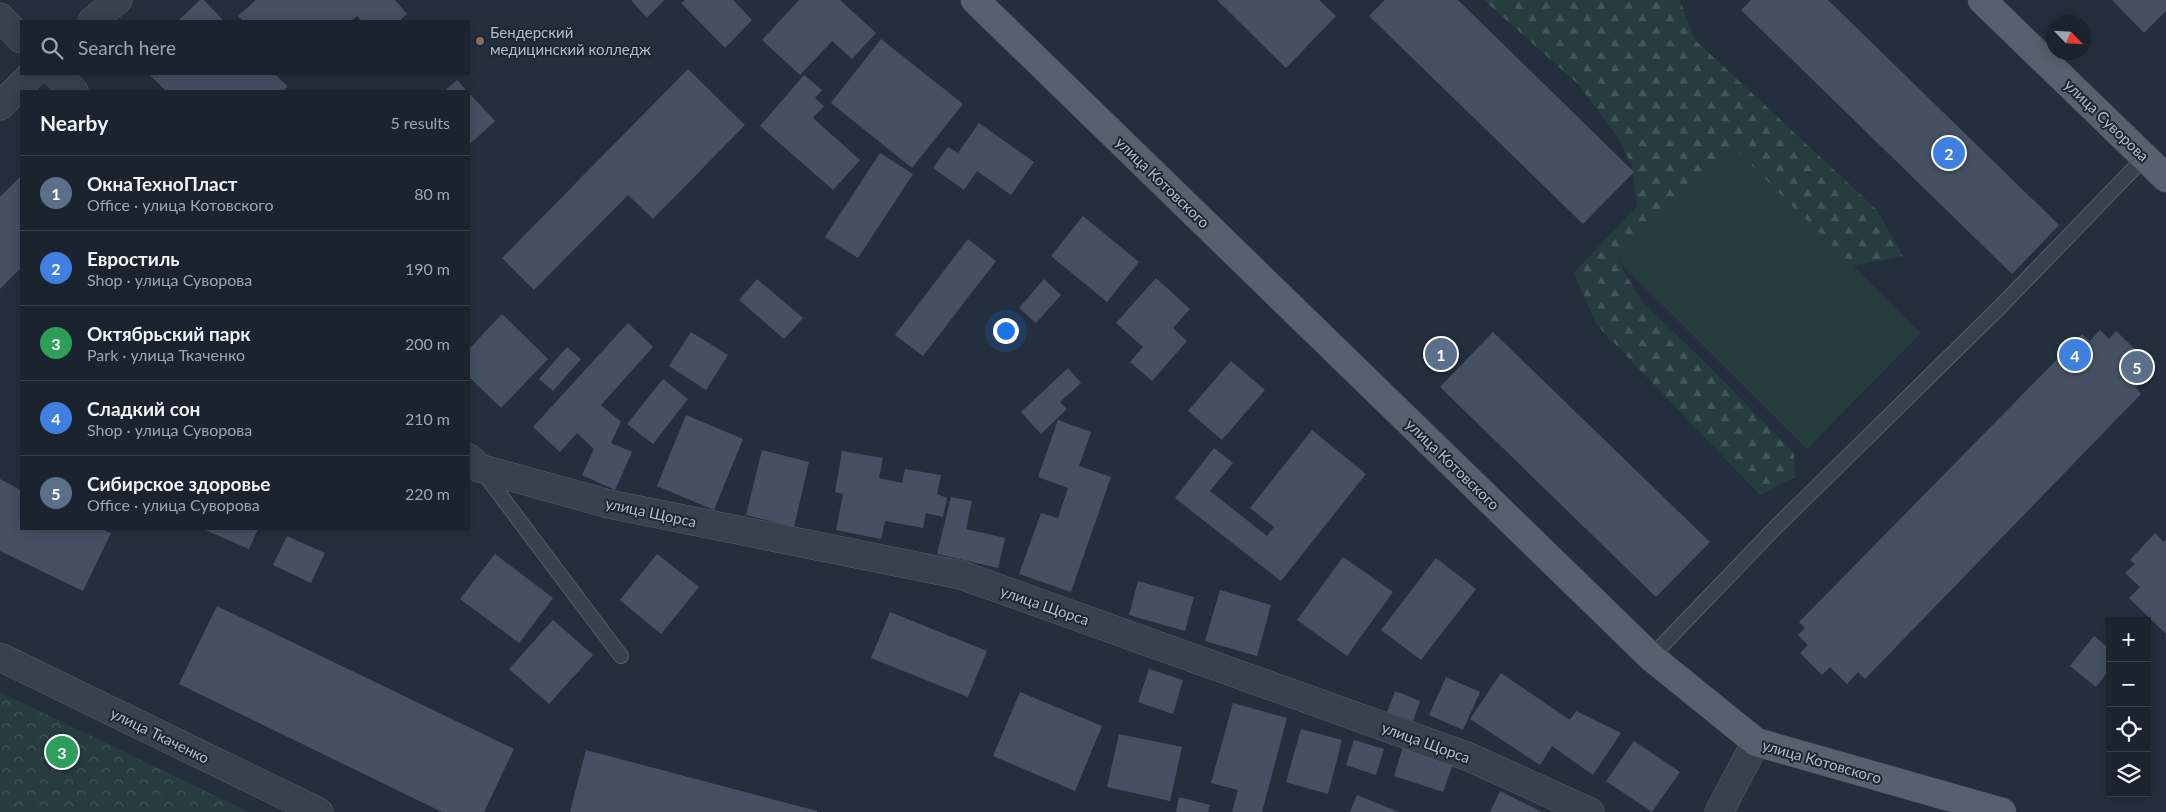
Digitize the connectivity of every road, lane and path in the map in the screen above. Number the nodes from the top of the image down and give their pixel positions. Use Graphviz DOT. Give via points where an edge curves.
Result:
graph roads {
  1 [pos="118,0"];
  2 [pos="975,0"];
  3 [pos="1982,0"];
  4 [pos="0,17"];
  5 [pos="93,20"];
  6 [pos="20,38"];
  7 [pos="31,75"];
  8 [pos="57,75"];
  9 [pos="73,90"];
  10 [pos="0,106"];
  11 [pos="2145,157"];
  12 [pos="2166,178"];
  13 [pos="474,463"];
  14 [pos="621,656"];
  15 [pos="1651,657"];
  16 [pos="0,658"];
  17 [pos="1756,742"];
  18 [pos="320,812"];
  19 [pos="1590,812"];
  20 [pos="1719,812"];
  21 [pos="2002,812"];
  1 -- 5 [label="street"];
  2 -- 15 [label="main road, улица Котовского"];
  3 -- 11 [label="main road, улица Суворова"];
  4 -- 6 [label="street"];
  7 -- 10 [label="street"];
  8 -- 9 [label="street"];
  11 -- 12 [label="main road, улица Суворова"];
  11 -- 15 [label="lane"];
  13 -- 14 [label="lane"];
  13 -- 19 [label="street, улица Щорса" via="609,504 961,575 1469,756"];
  15 -- 17 [label="main road, улица Котовского"];
  16 -- 18 [label="street, улица Ткаченко"];
  17 -- 20 [label="street"];
  17 -- 21 [label="main road, улица Котовского"];
}
